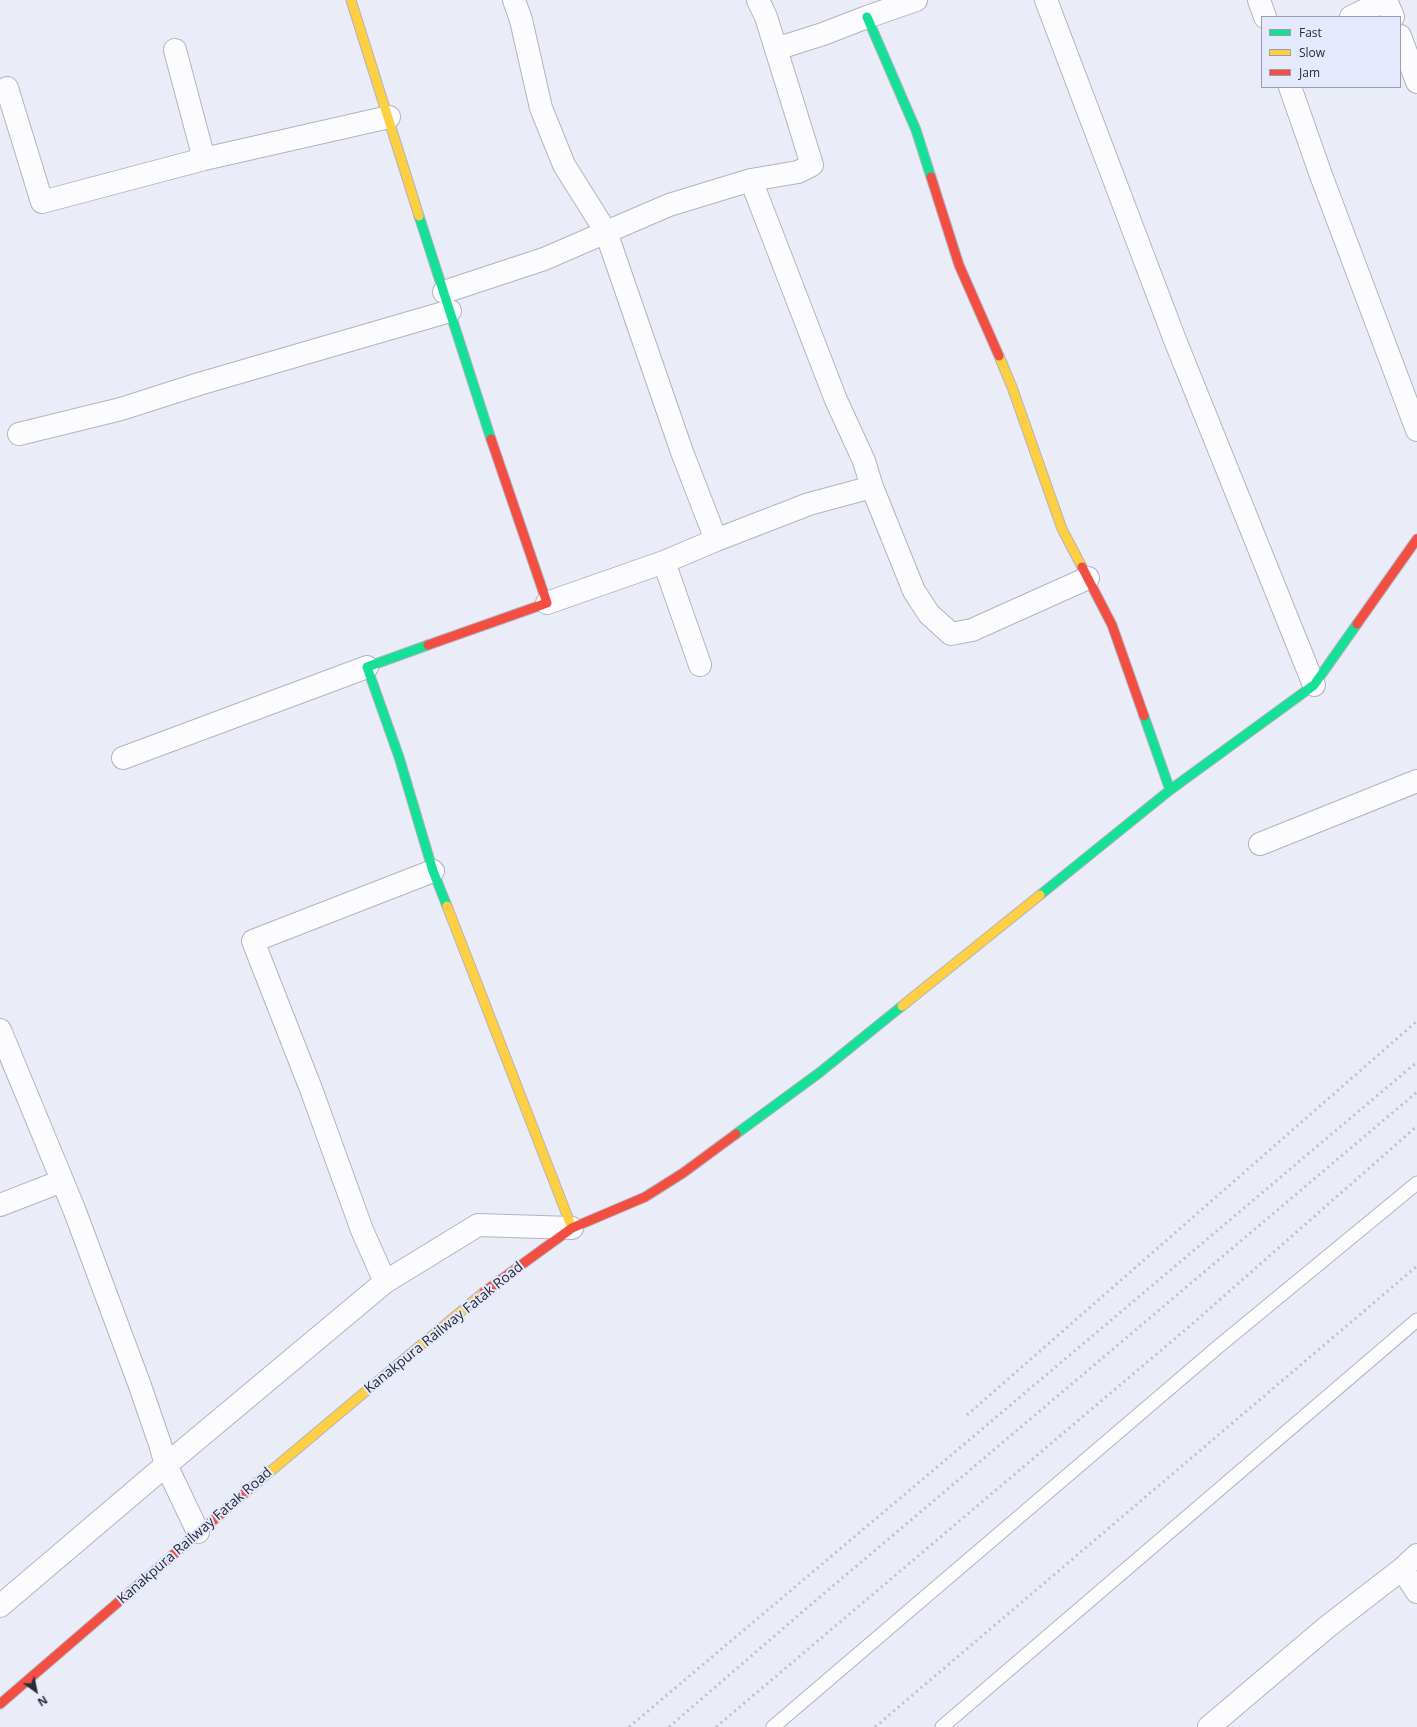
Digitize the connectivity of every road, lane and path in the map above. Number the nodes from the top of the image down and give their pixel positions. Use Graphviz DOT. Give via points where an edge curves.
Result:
graph roads {
  1 [pos="351,0"];
  2 [pos="514,0"];
  3 [pos="758,0"];
  4 [pos="916,0"];
  5 [pos="1046,0"];
  6 [pos="1259,0"];
  7 [pos="1386,0"];
  8 [pos="1265,16"];
  9 [pos="1353,16"];
  10 [pos="1393,16"];
  11 [pos="867,17"];
  12 [pos="1401,39"];
  13 [pos="776,49"];
  14 [pos="175,50"];
  15 [pos="1417,82"];
  16 [pos="7,88"];
  17 [pos="1290,88"];
  18 [pos="389,117"];
  19 [pos="204,159"];
  20 [pos="751,180"];
  21 [pos="606,232"];
  22 [pos="447,302"];
  23 [pos="1417,430"];
  24 [pos="19,434"];
  25 [pos="872,488"];
  26 [pos="1417,539"];
  27 [pos="716,540"];
  28 [pos="664,562"];
  29 [pos="1088,578"];
  30 [pos="547,603"];
  31 [pos="700,664"];
  32 [pos="367,667"];
  33 [pos="1314,686"];
  34 [pos="123,758"];
  35 [pos="1417,781"];
  36 [pos="1170,790"];
  37 [pos="1260,844"];
  38 [pos="433,871"];
  39 [pos="0,1030"];
  40 [pos="62,1181"];
  41 [pos="1417,1183"];
  42 [pos="0,1205"];
  43 [pos="572,1228"];
  44 [pos="385,1282"];
  45 [pos="1417,1320"];
  46 [pos="166,1465"];
  47 [pos="198,1532"];
  48 [pos="1410,1562"];
  49 [pos="1417,1592"];
  50 [pos="0,1606"];
  51 [pos="0,1704"];
  52 [pos="773,1727"];
  53 [pos="942,1727"];
  54 [pos="1209,1727"];
  1 -- 18 [label="street"];
  2 -- 21 [label="street" via="544,115 564,165"];
  3 -- 13 [label="street"];
  4 -- 11 [label="street"];
  5 -- 33 [label="street" via="1175,340"];
  6 -- 8 [label="street"];
  7 -- 9 [label="street"];
  7 -- 10 [label="street"];
  11 -- 13 [label="street"];
  11 -- 29 [label="street" via="916,130 959,265 1012,387 1062,529"];
  12 -- 15 [label="street"];
  13 -- 20 [label="street" via="812,166 798,172"];
  14 -- 19 [label="street"];
  16 -- 19 [label="street" via="42,202"];
  17 -- 23 [label="street"];
  18 -- 19 [label="street"];
  18 -- 22 [label="street"];
  20 -- 21 [label="street" via="669,205"];
  20 -- 25 [label="street" via="836,400 864,461"];
  21 -- 22 [label="street"];
  21 -- 27 [label="street" via="682,452"];
  22 -- 24 [label="street" via="121,409"];
  22 -- 30 [label="street"];
  25 -- 27 [label="street" via="808,504"];
  25 -- 29 [label="street" via="914,591 930,614 952,634 972,630"];
  26 -- 33 [label="street, Kanakpura Railway Fatak Road"];
  27 -- 28 [label="street"];
  28 -- 30 [label="street"];
  28 -- 31 [label="street"];
  29 -- 36 [label="street" via="1112,625"];
  30 -- 32 [label="street"];
  32 -- 34 [label="street"];
  32 -- 38 [label="street"];
  33 -- 36 [label="street, Kanakpura Railway Fatak Road"];
  35 -- 37 [label="street"];
  36 -- 43 [label="street, Kanakpura Railway Fatak Road" via="819,1073 645,1197"];
  38 -- 43 [label="street"];
  38 -- 44 [label="street" via="253,941 311,1089 362,1230"];
  39 -- 40 [label="street"];
  40 -- 42 [label="street"];
  40 -- 46 [label="street" via="139,1383"];
  41 -- 52 [label="lane" via="1219,1346"];
  43 -- 44 [label="street" via="478,1225"];
  43 -- 47 [label="street, Kanakpura Railway Fatak Road" via="491,1286"];
  44 -- 46 [label="street"];
  45 -- 53 [label="lane"];
  46 -- 47 [label="street"];
  46 -- 50 [label="street"];
  47 -- 51 [label="street, Kanakpura Railway Fatak Road"];
  48 -- 49 [label="street"];
  48 -- 54 [label="street" via="1327,1627"];
}
